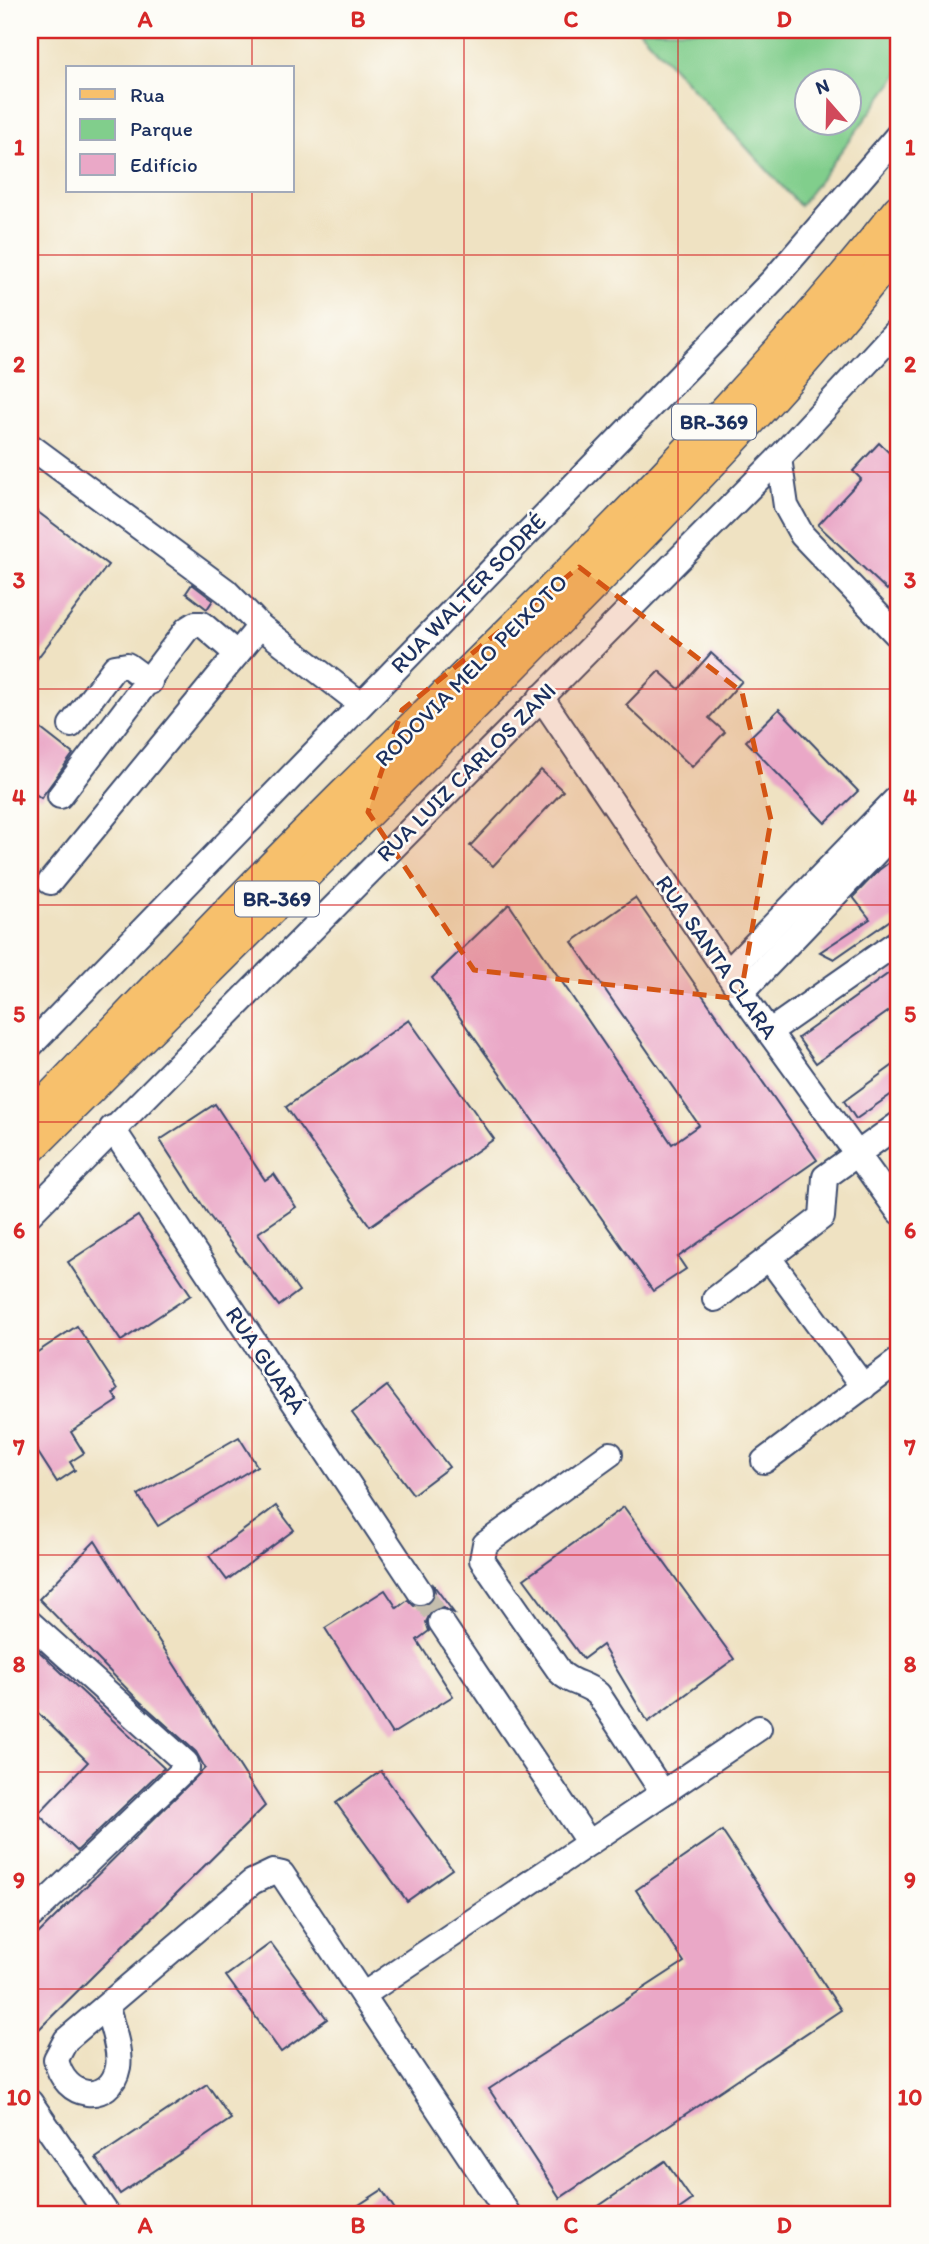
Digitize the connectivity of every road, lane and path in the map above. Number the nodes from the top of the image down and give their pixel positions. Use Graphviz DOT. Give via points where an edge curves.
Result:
graph roads {
  1 [pos="899,134"];
  2 [pos="899,210"];
  3 [pos="899,246"];
  4 [pos="899,328"];
  5 [pos="30,446"];
  6 [pos="779,458"];
  7 [pos="260,626"];
  8 [pos="899,637"];
  9 [pos="237,654"];
  10 [pos="150,682"];
  11 [pos="541,697"];
  12 [pos="362,704"];
  13 [pos="71,725"];
  14 [pos="60,796"];
  15 [pos="899,796"];
  16 [pos="899,828"];
  17 [pos="50,882"];
  18 [pos="899,941"];
  19 [pos="734,983"];
  20 [pos="769,1032"];
  21 [pos="30,1046"];
  22 [pos="30,1119"];
  23 [pos="899,1124"];
  24 [pos="112,1128"];
  25 [pos="30,1148"];
  26 [pos="856,1153"];
  27 [pos="899,1212"];
  28 [pos="30,1214"];
  29 [pos="769,1258"];
  30 [pos="715,1299"];
  31 [pos="899,1360"];
  32 [pos="864,1387"];
  33 [pos="610,1454"];
  34 [pos="764,1461"];
  35 [pos="420,1592"];
  36 [pos="442,1622"];
  37 [pos="30,1623"];
  38 [pos="760,1728"];
  39 [pos="663,1793"];
  40 [pos="589,1843"];
  41 [pos="30,1917"];
  42 [pos="363,1995"];
  43 [pos="107,2007"];
  44 [pos="30,2102"];
  45 [pos="107,2214"];
  46 [pos="508,2214"];
  1 -- 12 [label="street, RUA WALTER SODRÉ" via="774,278"];
  2 -- 22 [label="main road, RODOVIA MELO PEIXOTO / BR-369" via="730,405"];
  3 -- 25 [label="main road, RODOVIA MELO PEIXOTO / BR-369" via="757,415 410,772"];
  4 -- 6 [label="street, RUA LUIZ CARLOS ZANI"];
  5 -- 7 [label="street" via="226,592"];
  6 -- 8 [label="street" via="786,506 802,535"];
  6 -- 11 [label="street, RUA LUIZ CARLOS ZANI"];
  7 -- 9 [label="street"];
  7 -- 12 [label="street"];
  9 -- 10 [label="street" via="209,629 195,624"];
  9 -- 17 [label="street"];
  10 -- 13 [label="street" via="127,664 115,667"];
  10 -- 14 [label="street"];
  11 -- 19 [label="street, RUA SANTA CLARA"];
  11 -- 24 [label="street, RUA LUIZ CARLOS ZANI"];
  12 -- 21 [label="street, RUA WALTER SODRÉ"];
  15 -- 19 [label="street"];
  16 -- 19 [label="street"];
  18 -- 20 [label="street"];
  19 -- 20 [label="street, RUA SANTA CLARA"];
  20 -- 26 [label="street, RUA SANTA CLARA"];
  23 -- 26 [label="street"];
  24 -- 28 [label="street, RUA LUIZ CARLOS ZANI"];
  24 -- 35 [label="street, RUA GUARÁ"];
  26 -- 27 [label="street, RUA SANTA CLARA"];
  26 -- 29 [label="street" via="825,1177 822,1217"];
  29 -- 30 [label="street"];
  29 -- 32 [label="street"];
  31 -- 32 [label="street"];
  32 -- 34 [label="street"];
  33 -- 39 [label="street" via="485,1544 482,1560 560,1672 568,1681 598,1694"];
  36 -- 40 [label="street"];
  37 -- 41 [label="street" via="187,1767"];
  38 -- 39 [label="street"];
  39 -- 40 [label="street"];
  40 -- 42 [label="street"];
  42 -- 43 [label="street" via="289,1881 273,1872 253,1882"];
  42 -- 46 [label="street"];
  44 -- 45 [label="street"];
}
